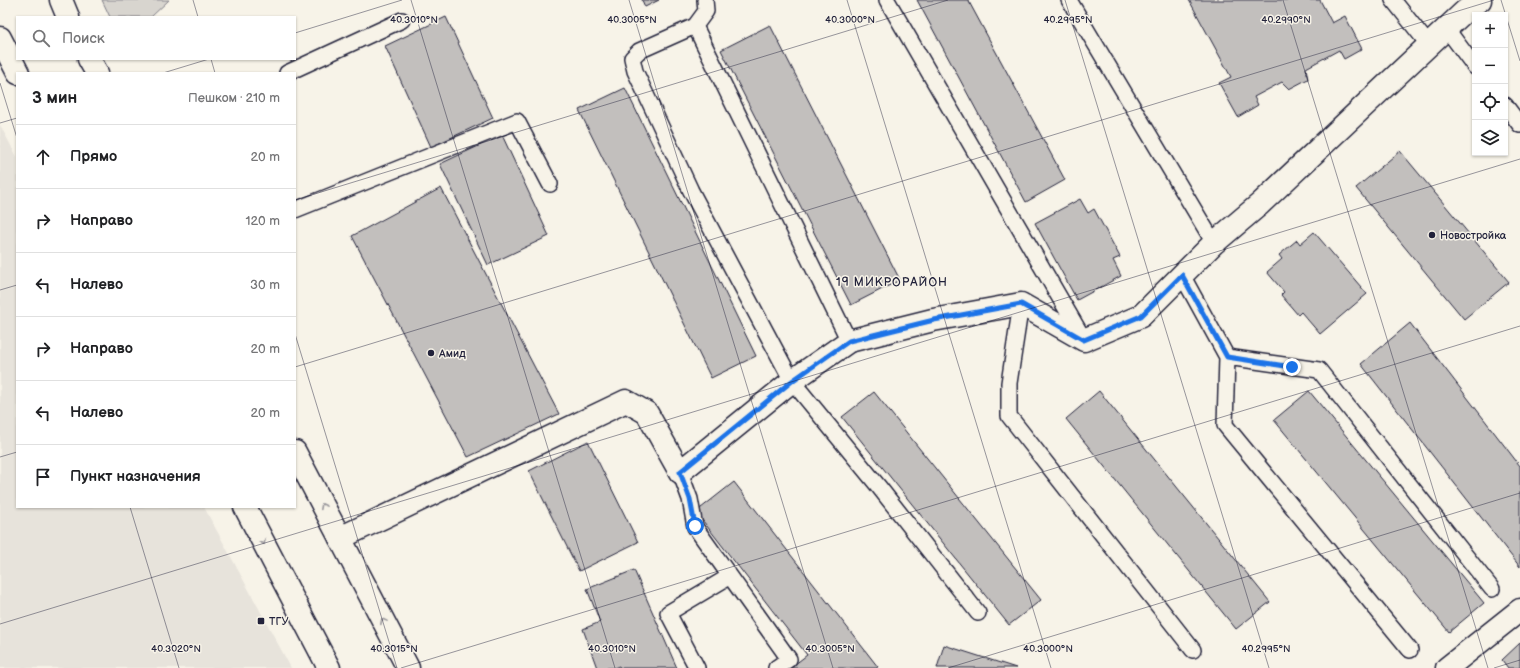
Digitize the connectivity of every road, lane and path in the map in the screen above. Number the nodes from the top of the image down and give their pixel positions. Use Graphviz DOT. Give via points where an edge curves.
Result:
graph roads {
  1 [pos="61,0"];
  2 [pos="706,0"];
  3 [pos="887,0"];
  4 [pos="1069,0"];
  5 [pos="1392,0"];
  6 [pos="1480,0"];
  7 [pos="68,16"];
  8 [pos="402,20"];
  9 [pos="695,26"];
  10 [pos="1446,28"];
  11 [pos="0,38"];
  12 [pos="1428,44"];
  13 [pos="90,60"];
  14 [pos="1472,62"];
  15 [pos="17,72"];
  16 [pos="96,72"];
  17 [pos="289,72"];
  18 [pos="1508,109"];
  19 [pos="1520,125"];
  20 [pos="550,184"];
  21 [pos="296,210"];
  22 [pos="1214,244"];
  23 [pos="1182,275"];
  24 [pos="1021,304"];
  25 [pos="1084,340"];
  26 [pos="849,341"];
  27 [pos="1227,357"];
  28 [pos="792,381"];
  29 [pos="296,454"];
  30 [pos="680,472"];
  31 [pos="245,508"];
  32 [pos="340,538"];
  33 [pos="730,576"];
  34 [pos="1492,590"];
  35 [pos="1520,610"];
  36 [pos="978,613"];
  37 [pos="1193,650"];
  38 [pos="1410,650"];
  39 [pos="1457,665"];
  40 [pos="328,668"];
  41 [pos="408,668"];
  42 [pos="698,668"];
  43 [pos="776,668"];
  1 -- 7 [label="main road"];
  2 -- 9 [label="lane" via="706,11"];
  3 -- 25 [label="lane"];
  4 -- 22 [label="lane"];
  5 -- 12 [label="lane"];
  6 -- 10 [label="main road"];
  8 -- 17 [label="lane"];
  9 -- 26 [label="lane"];
  9 -- 28 [label="lane" via="639,51 632,58 635,71 691,191"];
  10 -- 12 [label="main road"];
  10 -- 14 [label="lane"];
  11 -- 15 [label="main road"];
  12 -- 22 [label="main road" via="1260,204"];
  13 -- 16 [label="main road"];
  18 -- 19 [label="lane"];
  20 -- 21 [label="lane" via="517,121"];
  22 -- 23 [label="main road"];
  23 -- 25 [label="main road" via="1141,316"];
  23 -- 27 [label="lane"];
  24 -- 25 [label="main road"];
  24 -- 26 [label="main road" via="934,320"];
  24 -- 37 [label="lane" via="1009,383 1009,416"];
  26 -- 28 [label="main road"];
  27 -- 34 [label="lane" via="1319,370"];
  27 -- 38 [label="lane" via="1225,426"];
  28 -- 30 [label="main road"];
  28 -- 36 [label="lane"];
  32 -- 29 [label="main road, one-way"];
  30 -- 32 [label="main road" via="647,413 626,401"];
  30 -- 33 [label="lane" via="690,499 695,526"];
  31 -- 40 [label="main road, one-way"];
  41 -- 32 [label="main road, one-way"];
  33 -- 42 [label="lane" via="668,613"];
  33 -- 43 [label="lane" via="789,659"];
  35 -- 39 [label="main road"];
}
